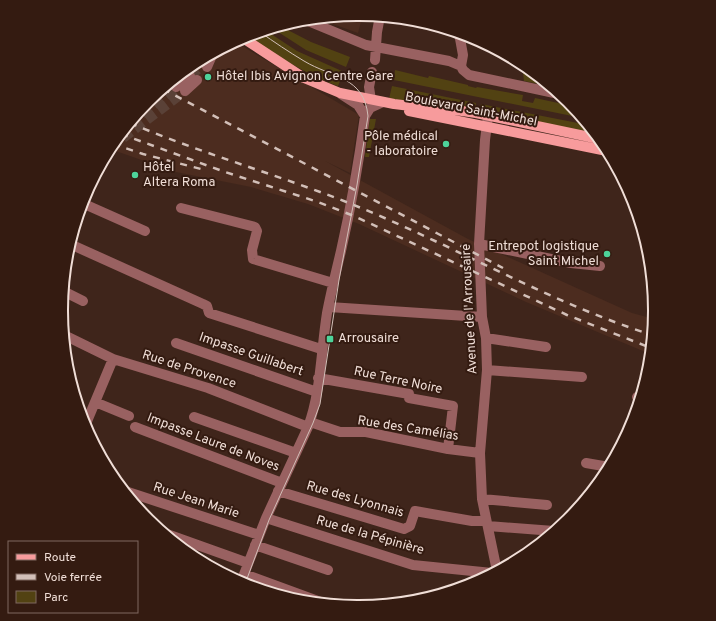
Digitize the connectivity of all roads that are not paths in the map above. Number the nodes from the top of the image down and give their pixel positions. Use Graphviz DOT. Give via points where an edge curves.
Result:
graph roads {
  1 [pos="379,22"];
  2 [pos="315,24"];
  3 [pos="460,40"];
  4 [pos="249,42"];
  5 [pos="376,47"];
  6 [pos="374,60"];
  7 [pos="460,66"];
  8 [pos="372,72"];
  9 [pos="193,78"];
  10 [pos="181,89"];
  11 [pos="547,91"];
  12 [pos="340,93"];
  13 [pos="377,102"];
  14 [pos="365,116"];
  15 [pos="487,121"];
  16 [pos="590,138"];
  17 [pos="598,149"];
  18 [pos="89,206"];
  19 [pos="181,208"];
  20 [pos="146,231"];
  21 [pos="479,244"];
  22 [pos="76,247"];
  23 [pos="600,266"];
  24 [pos="333,283"];
  25 [pos="69,294"];
  26 [pos="83,301"];
  27 [pos="329,307"];
  28 [pos="482,317"];
  29 [pos="70,338"];
  30 [pos="486,338"];
  31 [pos="176,342"];
  32 [pos="546,347"];
  33 [pos="322,349"];
  34 [pos="113,359"];
  35 [pos="487,370"];
  36 [pos="318,378"];
  37 [pos="582,378"];
  38 [pos="317,392"];
  39 [pos="95,402"];
  40 [pos="89,416"];
  41 [pos="129,416"];
  42 [pos="194,416"];
  43 [pos="309,424"];
  44 [pos="135,427"];
  45 [pos="448,449"];
  46 [pos="480,453"];
  47 [pos="296,454"];
  48 [pos="586,463"];
  49 [pos="603,465"];
  50 [pos="280,487"];
  51 [pos="135,495"];
  52 [pos="482,499"];
  53 [pos="547,504"];
  54 [pos="266,518"];
  55 [pos="487,523"];
  56 [pos="546,530"];
  57 [pos="259,535"];
  58 [pos="181,539"];
  59 [pos="255,545"];
  60 [pos="248,563"];
  61 [pos="497,564"];
  62 [pos="328,570"];
  63 [pos="482,572"];
  64 [pos="243,576"];
  1 -- 5 [label="street"];
  2 -- 5 [label="street"];
  3 -- 7 [label="street" via="463,56"];
  4 -- 12 [label="main road, Boulevard Saint-Michel" via="304,78"];
  5 -- 6 [label="street"];
  5 -- 7 [label="street" via="449,61"];
  7 -- 11 [label="street" via="469,75"];
  8 -- 13 [label="street" via="369,87"];
  9 -- 10 [label="street"];
  12 -- 13 [label="main road, Boulevard Saint-Michel"];
  12 -- 14 [label="street" via="358,105"];
  13 -- 14 [label="street" via="367,110"];
  13 -- 15 [label="main road, Boulevard Saint-Michel" via="442,108"];
  14 -- 24 [label="street"];
  15 -- 16 [label="main road, Boulevard Saint-Michel"];
  15 -- 17 [label="main road, Boulevard Saint-Michel"];
  15 -- 21 [label="street, Avenue de l'Arrousaire"];
  18 -- 20 [label="street"];
  19 -- 24 [label="street" via="255,227 257,231 252,250 253,259"];
  21 -- 23 [label="street" via="571,263"];
  21 -- 28 [label="street, Avenue de l'Arrousaire"];
  22 -- 33 [label="street" via="208,306 209,313"];
  24 -- 27 [label="street"];
  25 -- 26 [label="street"];
  27 -- 28 [label="street"];
  27 -- 33 [label="street"];
  28 -- 30 [label="street, Avenue de l'Arrousaire"];
  29 -- 34 [label="street, Rue de Provence"];
  30 -- 32 [label="street"];
  30 -- 35 [label="street, Avenue de l'Arrousaire"];
  31 -- 38 [label="street, Impasse Guillabert"];
  33 -- 36 [label="street"];
  34 -- 39 [label="street"];
  34 -- 43 [label="street, Rue de Provence" via="208,388"];
  35 -- 37 [label="street"];
  35 -- 46 [label="street, Avenue de l'Arrousaire"];
  36 -- 38 [label="street"];
  36 -- 45 [label="street, Rue Terre Noire" via="409,394 409,398 453,406"];
  38 -- 43 [label="street"];
  39 -- 40 [label="street"];
  39 -- 41 [label="street"];
  42 -- 47 [label="street"];
  43 -- 45 [label="street, Rue des Camélias" via="340,432 366,432"];
  43 -- 47 [label="street"];
  44 -- 50 [label="street, Impasse Laure de Noves"];
  45 -- 46 [label="street, Rue des Camélias"];
  46 -- 52 [label="street, Avenue de l'Arrousaire"];
  47 -- 50 [label="street"];
  48 -- 49 [label="street"];
  50 -- 54 [label="street"];
  50 -- 55 [label="street, Rue des Lyonnais" via="404,529 410,526 415,511"];
  51 -- 57 [label="street, Rue Jean Marie"];
  52 -- 53 [label="street"];
  52 -- 55 [label="street, Avenue de l'Arrousaire"];
  54 -- 57 [label="street"];
  54 -- 63 [label="street, Rue de la Pépinière" via="412,565"];
  55 -- 56 [label="street"];
  55 -- 61 [label="street, Avenue de l'Arrousaire"];
  57 -- 59 [label="street"];
  58 -- 60 [label="street"];
  59 -- 60 [label="street"];
  59 -- 62 [label="street"];
  60 -- 64 [label="street"];
}
